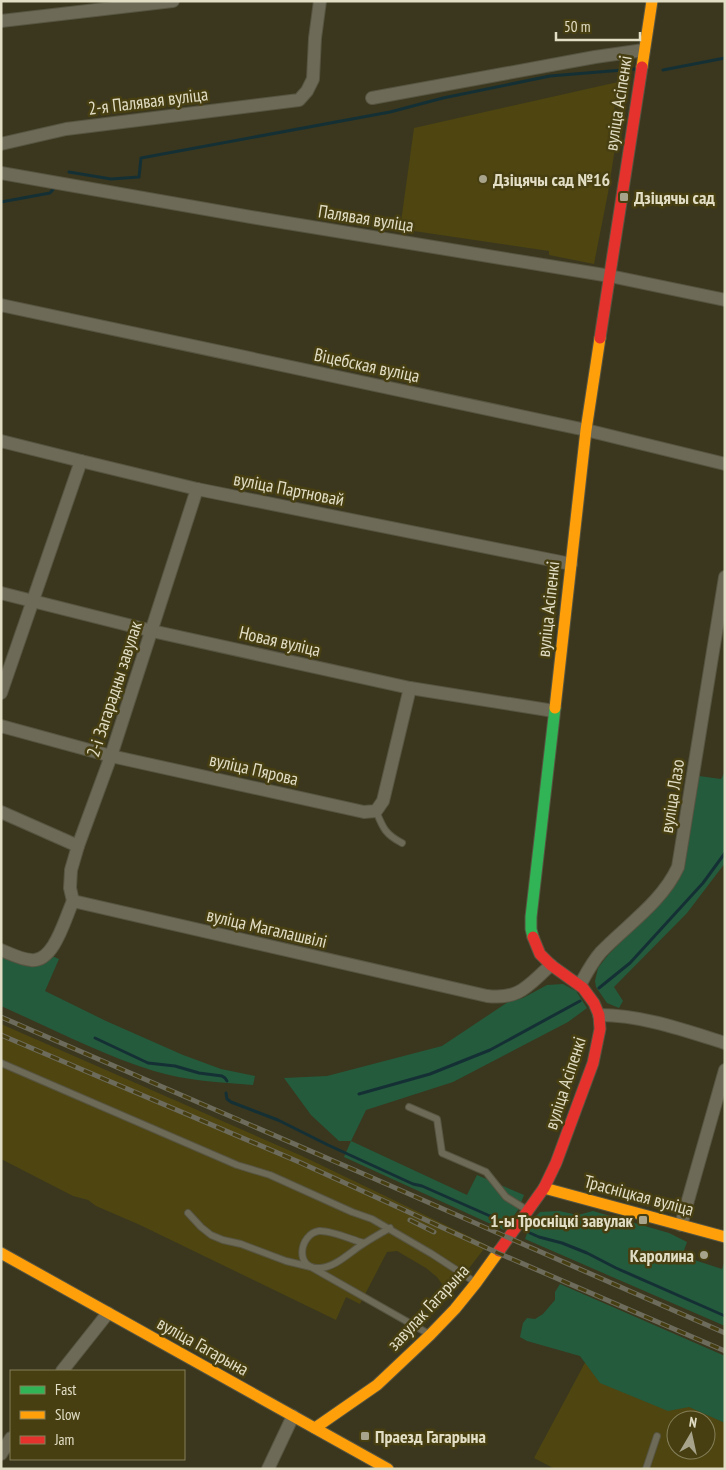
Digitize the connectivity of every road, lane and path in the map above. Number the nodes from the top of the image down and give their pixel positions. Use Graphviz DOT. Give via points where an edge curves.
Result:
graph roads {
  1 [pos="173,1"];
  2 [pos="320,1"];
  3 [pos="652,1"];
  4 [pos="1,21"];
  5 [pos="644,50"];
  6 [pos="372,98"];
  7 [pos="1,144"];
  8 [pos="1,173"];
  9 [pos="610,276"];
  10 [pos="725,300"];
  11 [pos="1,305"];
  12 [pos="586,430"];
  13 [pos="1,441"];
  14 [pos="81,462"];
  15 [pos="725,464"];
  16 [pos="197,489"];
  17 [pos="571,564"];
  18 [pos="725,577"];
  19 [pos="1,593"];
  20 [pos="34,601"];
  21 [pos="152,630"];
  22 [pos="410,688"];
  23 [pos="1,693"];
  24 [pos="554,711"];
  25 [pos="1,726"];
  26 [pos="111,756"];
  27 [pos="376,811"];
  28 [pos="1,812"];
  29 [pos="402,843"];
  30 [pos="78,846"];
  31 [pos="73,901"];
  32 [pos="1,950"];
  33 [pos="551,965"];
  34 [pos="580,985"];
  35 [pos="599,1015"];
  36 [pos="725,1043"];
  37 [pos="1,1063"];
  38 [pos="725,1070"];
  39 [pos="409,1107"];
  40 [pos="544,1188"];
  41 [pos="527,1210"];
  42 [pos="188,1213"];
  43 [pos="681,1225"];
  44 [pos="390,1228"];
  45 [pos="725,1237"];
  46 [pos="364,1243"];
  47 [pos="1,1253"];
  48 [pos="311,1267"];
  49 [pos="476,1283"];
  50 [pos="108,1312"];
  51 [pos="430,1335"];
  52 [pos="63,1370"];
  53 [pos="293,1416"];
  54 [pos="316,1428"];
  55 [pos="657,1436"];
  56 [pos="268,1469"];
  57 [pos="388,1469"];
  58 [pos="646,1469"];
  1 -- 4 [label="street"];
  2 -- 7 [label="street, 2-я Палявая вуліца" via="313,79 299,100 66,129"];
  3 -- 5 [label="street, вуліца Асіпенкі"];
  5 -- 6 [label="street"];
  5 -- 9 [label="street, вуліца Асіпенкі"];
  8 -- 9 [label="street, Палявая вуліца"];
  9 -- 10 [label="street, Палявая вуліца"];
  9 -- 12 [label="street, вуліца Асіпенкі"];
  11 -- 12 [label="street, Віцебская вуліца"];
  12 -- 15 [label="street, Віцебская вуліца"];
  12 -- 17 [label="street, вуліца Асіпенкі"];
  13 -- 14 [label="street, вуліца Партновай"];
  14 -- 16 [label="street, вуліца Партновай"];
  14 -- 20 [label="street"];
  16 -- 17 [label="street, вуліца Партновай"];
  16 -- 21 [label="street, 2-і Загарадны завулак"];
  17 -- 24 [label="street, вуліца Асіпенкі"];
  18 -- 34 [label="street, вуліца Лазо" via="678,867 673,878 646,910 600,954"];
  19 -- 20 [label="street, Новая вуліца"];
  20 -- 21 [label="street, Новая вуліца"];
  20 -- 23 [label="street"];
  21 -- 22 [label="street, Новая вуліца"];
  21 -- 26 [label="street, 2-і Загарадны завулак"];
  22 -- 24 [label="street, Новая вуліца"];
  22 -- 27 [label="street" via="383,801"];
  24 -- 33 [label="street, вуліца Асіпенкі" via="531,917 534,941 540,954"];
  25 -- 26 [label="street, вуліца Пярова"];
  26 -- 27 [label="street, вуліца Пярова" via="364,812"];
  26 -- 30 [label="street, 2-і Загарадны завулак"];
  27 -- 29 [label="lane" via="383,829"];
  28 -- 30 [label="street"];
  30 -- 31 [label="street, 2-і Загарадны завулак" via="70,888"];
  31 -- 32 [label="street" via="48,955 32,961"];
  31 -- 33 [label="street, вуліца Магалашвілі" via="501,998 524,989"];
  33 -- 34 [label="street, вуліца Асіпенкі"];
  34 -- 35 [label="street, вуліца Асіпенкі"];
  35 -- 36 [label="street" via="617,1015 672,1026"];
  35 -- 40 [label="street, вуліца Асіпенкі" via="600,1029 593,1063"];
  37 -- 44 [label="lane"];
  38 -- 43 [label="street"];
  39 -- 41 [label="lane" via="437,1119 442,1152 486,1172 506,1197"];
  40 -- 41 [label="street, завулак Гагарына"];
  40 -- 43 [label="street, Трасніцкая вуліца"];
  41 -- 49 [label="street, завулак Гагарына"];
  42 -- 48 [label="lane" via="211,1235"];
  43 -- 45 [label="street, Трасніцкая вуліца"];
  44 -- 46 [label="lane"];
  44 -- 49 [label="lane"];
  46 -- 48 [label="lane" via="333,1265"];
  46 -- 48 [label="lane" via="322,1231 313,1233 307,1238 302,1255"];
  47 -- 50 [label="street, вуліца Гагарына"];
  48 -- 51 [label="lane"];
  49 -- 51 [label="street, завулак Гагарына"];
  50 -- 52 [label="street"];
  50 -- 53 [label="street, вуліца Гагарына"];
  51 -- 54 [label="street, завулак Гагарына" via="377,1385"];
  53 -- 54 [label="street, вуліца Гагарына"];
  53 -- 56 [label="street"];
  54 -- 57 [label="street, вуліца Гагарына"];
  55 -- 58 [label="lane"];
}
